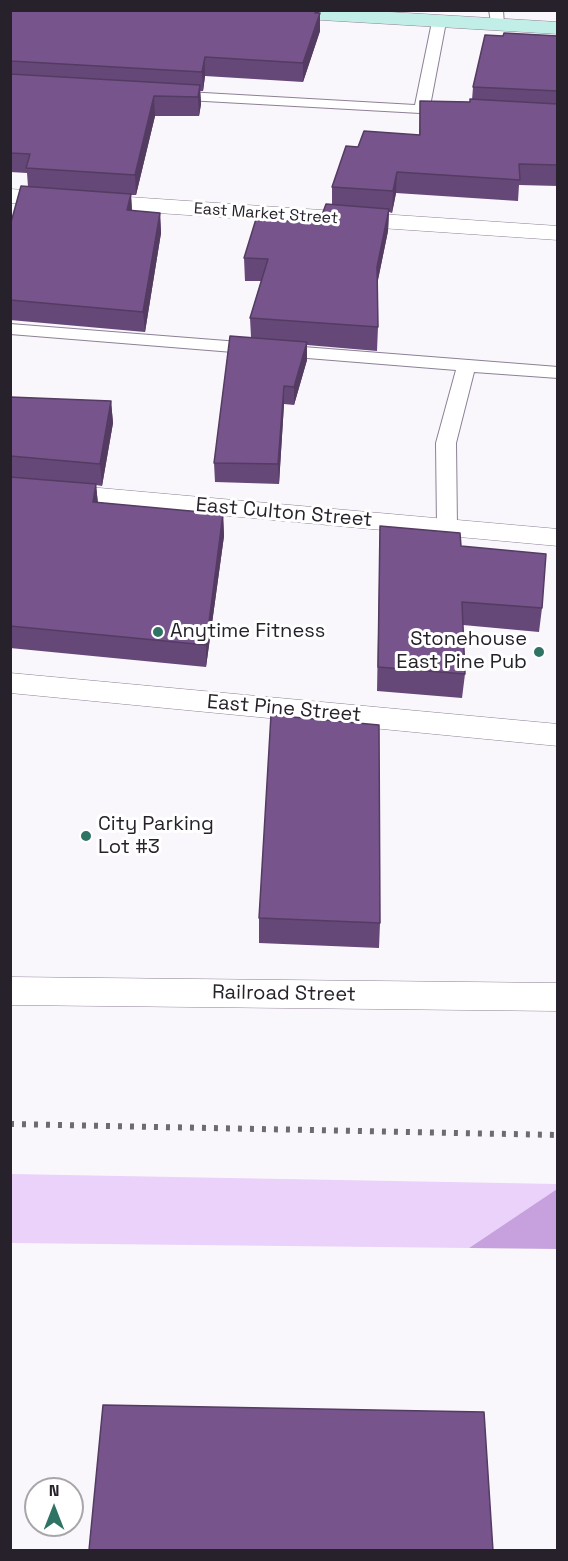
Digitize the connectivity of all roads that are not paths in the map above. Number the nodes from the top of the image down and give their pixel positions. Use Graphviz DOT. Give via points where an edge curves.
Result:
graph roads {
  1 [pos="253,10"];
  2 [pos="497,18"];
  3 [pos="438,22"];
  4 [pos="558,28"];
  5 [pos="152,94"];
  6 [pos="422,110"];
  7 [pos="467,113"];
  8 [pos="10,196"];
  9 [pos="558,234"];
  10 [pos="10,329"];
  11 [pos="466,366"];
  12 [pos="558,373"];
  13 [pos="10,488"];
  14 [pos="447,528"];
  15 [pos="558,538"];
  16 [pos="10,683"];
  17 [pos="558,735"];
  18 [pos="10,991"];
  19 [pos="558,997"];
  1 -- 3 [label="main road"];
  2 -- 3 [label="main road"];
  2 -- 4 [label="main road"];
  3 -- 6 [label="lane"];
  5 -- 6 [label="lane"];
  6 -- 7 [label="lane"];
  8 -- 9 [label="street, East Market Street"];
  10 -- 11 [label="lane"];
  11 -- 12 [label="lane"];
  11 -- 14 [label="lane" via="446,443"];
  13 -- 14 [label="street, East Culton Street"];
  14 -- 15 [label="street, East Culton Street"];
  16 -- 17 [label="street, East Pine Street"];
  18 -- 19 [label="street, Railroad Street"];
}
